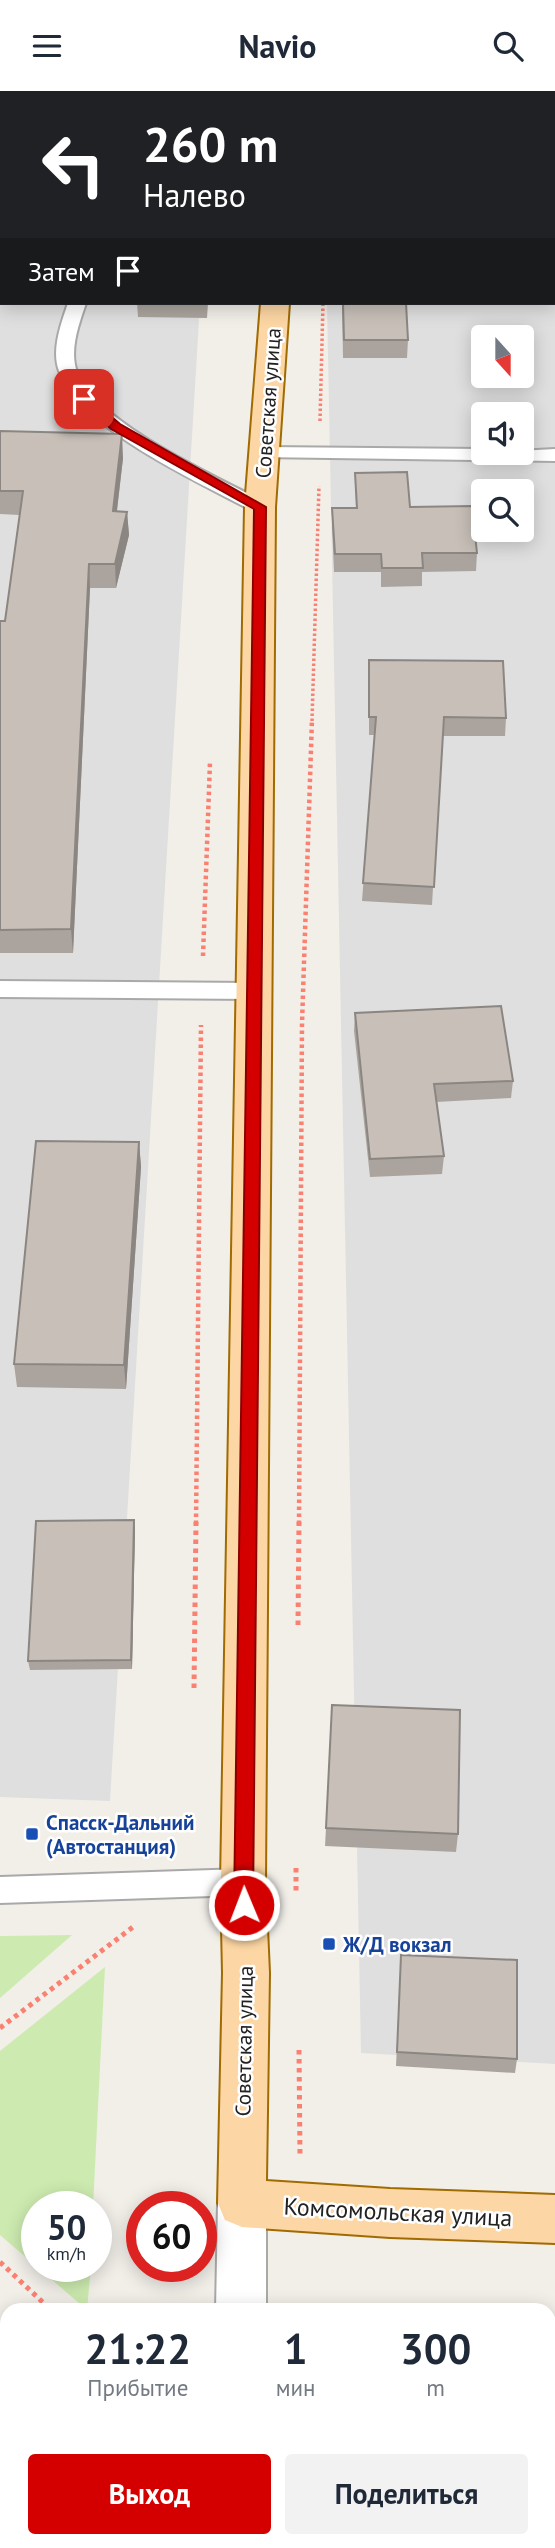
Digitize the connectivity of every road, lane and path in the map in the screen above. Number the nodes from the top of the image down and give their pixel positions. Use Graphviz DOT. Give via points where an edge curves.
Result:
graph roads {
  1 [pos="76,305"];
  2 [pos="275,305"];
  3 [pos="323,305"];
  4 [pos="265,453"];
  5 [pos="320,453"];
  6 [pos="555,455"];
  7 [pos="260,507"];
  8 [pos="0,989"];
  9 [pos="254,991"];
  10 [pos="298,1631"];
  11 [pos="296,1865"];
  12 [pos="191,1882"];
  13 [pos="243,1882"];
  14 [pos="0,1890"];
  15 [pos="296,1906"];
  16 [pos="0,2028"];
  17 [pos="299,2043"];
  18 [pos="242,2203"];
  19 [pos="301,2207"];
  20 [pos="555,2219"];
  21 [pos="0,2262"];
  22 [pos="44,2303"];
  23 [pos="241,2303"];
  1 -- 7 [label="lane" via="67,334 68,371 84,399 116,426"];
  2 -- 4 [label="main road, Советская улица"];
  3 -- 5 [label="path"];
  4 -- 5 [label="lane"];
  4 -- 7 [label="main road, Советская улица"];
  5 -- 6 [label="lane"];
  5 -- 10 [label="path" via="302,1024"];
  7 -- 9 [label="main road, Советская улица"];
  8 -- 9 [label="lane"];
  9 -- 13 [label="main road, Советская улица"];
  11 -- 15 [label="path"];
  12 -- 13 [label="lane"];
  12 -- 14 [label="lane"];
  12 -- 16 [label="path"];
  13 -- 18 [label="main road, Советская улица"];
  17 -- 19 [label="path"];
  18 -- 19 [label="main road, Комсомольская улица"];
  18 -- 23 [label="street, Советская улица"];
  19 -- 20 [label="main road, Комсомольская улица"];
  21 -- 22 [label="path"];
}
